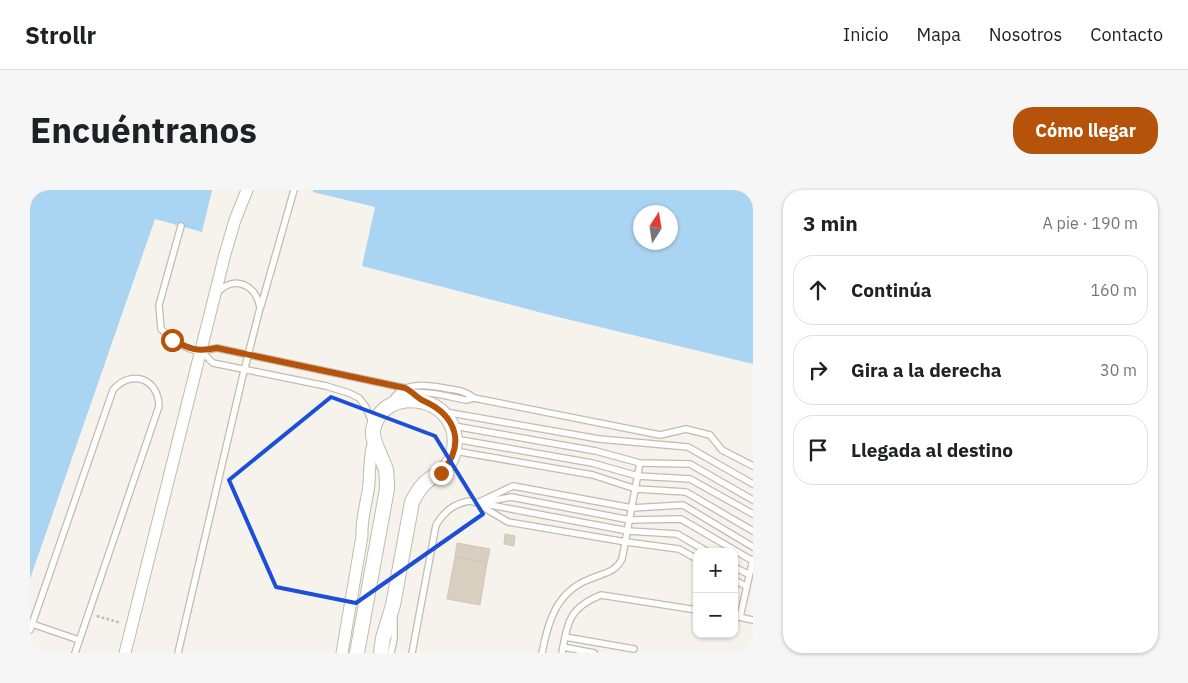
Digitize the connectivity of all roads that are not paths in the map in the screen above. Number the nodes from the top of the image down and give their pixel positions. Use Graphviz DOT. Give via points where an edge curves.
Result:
graph roads {
  1 [pos="247,190"];
  2 [pos="294,190"];
  3 [pos="181,226"];
  4 [pos="214,298"];
  5 [pos="260,308"];
  6 [pos="201,351"];
  7 [pos="248,354"];
  8 [pos="244,369"];
  9 [pos="405,388"];
  10 [pos="418,397"];
  11 [pos="474,398"];
  12 [pos="389,406"];
  13 [pos="442,411"];
  14 [pos="374,434"];
  15 [pos="453,438"];
  16 [pos="640,463"];
  17 [pos="753,466"];
  18 [pos="638,476"];
  19 [pos="753,484"];
  20 [pos="636,489"];
  21 [pos="753,500"];
  22 [pos="477,503"];
  23 [pos="632,508"];
  24 [pos="753,514"];
  25 [pos="630,520"];
  26 [pos="362,523"];
  27 [pos="628,531"];
  28 [pos="753,531"];
  29 [pos="626,542"];
  30 [pos="753,547"];
  31 [pos="701,548"];
  32 [pos="693,557"];
  33 [pos="753,560"];
  34 [pos="738,568"];
  35 [pos="748,574"];
  36 [pos="738,582"];
  37 [pos="746,586"];
  38 [pos="393,604"];
  39 [pos="693,609"];
  40 [pos="738,614"];
  41 [pos="738,617"];
  42 [pos="753,620"];
  43 [pos="31,627"];
  44 [pos="565,637"];
  45 [pos="79,640"];
  46 [pos="634,649"];
  47 [pos="562,650"];
  48 [pos="75,653"];
  49 [pos="125,653"];
  50 [pos="178,653"];
  51 [pos="334,653"];
  52 [pos="342,653"];
  53 [pos="357,653"];
  54 [pos="380,653"];
  55 [pos="391,653"];
  56 [pos="412,653"];
  57 [pos="542,653"];
  58 [pos="594,653"];
  1 -- 4 [label="street"];
  2 -- 5 [label="lane"];
  3 -- 6 [label="lane" via="159,305 161,329 172,340"];
  4 -- 5 [label="lane" via="225,286 241,284 255,292"];
  4 -- 6 [label="street"];
  5 -- 7 [label="lane"];
  6 -- 7 [label="lane" via="217,348"];
  6 -- 8 [label="lane" via="213,363"];
  6 -- 49 [label="street"];
  7 -- 8 [label="lane"];
  7 -- 9 [label="lane"];
  8 -- 14 [label="lane" via="349,393 366,407"];
  8 -- 50 [label="lane"];
  9 -- 10 [label="lane"];
  9 -- 11 [label="lane" via="430,385 466,392"];
  9 -- 12 [label="lane"];
  10 -- 11 [label="lane"];
  10 -- 12 [label="street"];
  10 -- 13 [label="street"];
  11 -- 17 [label="lane" via="660,435 686,429 710,435 722,450"];
  12 -- 14 [label="street" via="380,416"];
  13 -- 15 [label="street"];
  13 -- 19 [label="lane" via="599,439 688,447"];
  14 -- 26 [label="street"];
  14 -- 53 [label="street" via="386,471 387,490"];
  15 -- 16 [label="lane" via="596,451"];
  15 -- 18 [label="lane" via="592,463"];
  15 -- 20 [label="lane"];
  15 -- 38 [label="street" via="446,466 425,483 412,502"];
  16 -- 18 [label="lane"];
  16 -- 21 [label="lane" via="690,464"];
  18 -- 20 [label="lane"];
  18 -- 24 [label="lane" via="690,479"];
  20 -- 23 [label="lane"];
  20 -- 28 [label="lane" via="686,492"];
  22 -- 23 [label="lane" via="512,486"];
  22 -- 25 [label="lane" via="511,497"];
  22 -- 27 [label="lane"];
  22 -- 29 [label="lane" via="508,522"];
  22 -- 56 [label="lane" via="460,502 452,506 436,525"];
  23 -- 25 [label="lane"];
  23 -- 30 [label="lane" via="683,505"];
  25 -- 27 [label="lane"];
  25 -- 33 [label="lane" via="681,520"];
  26 -- 51 [label="street" via="355,534"];
  26 -- 52 [label="street"];
  27 -- 29 [label="lane"];
  27 -- 31 [label="lane" via="677,534"];
  29 -- 32 [label="lane" via="679,549"];
  29 -- 57 [label="lane" via="622,560 616,569 581,582 562,597 554,609"];
  33 -- 35 [label="lane"];
  34 -- 35 [label="lane"];
  35 -- 37 [label="lane"];
  36 -- 37 [label="lane"];
  37 -- 40 [label="lane"];
  38 -- 54 [label="street"];
  38 -- 55 [label="lane"];
  39 -- 44 [label="lane" via="601,595 587,600 576,610 568,622"];
  41 -- 42 [label="lane"];
  43 -- 45 [label="lane"];
  43 -- 45 [label="lane" via="113,390 126,380 143,379 156,390 159,406"];
  44 -- 46 [label="lane"];
  44 -- 47 [label="lane"];
  45 -- 48 [label="lane"];
  47 -- 58 [label="lane"];
}
